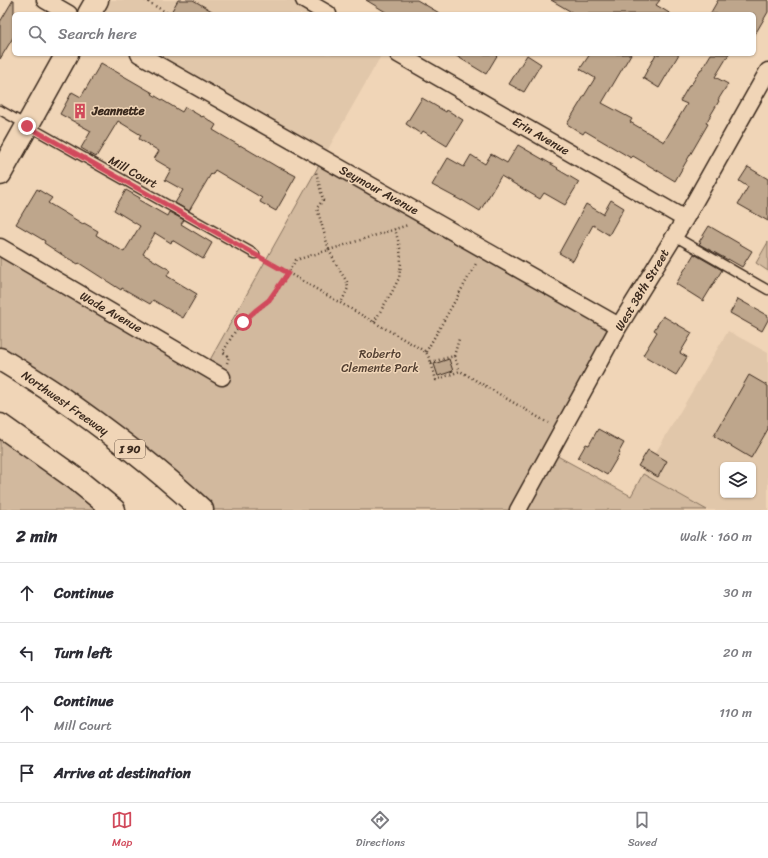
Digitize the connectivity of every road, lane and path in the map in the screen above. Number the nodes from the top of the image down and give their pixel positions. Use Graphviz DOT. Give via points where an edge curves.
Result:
graph roads {
  1 [pos="45,0"];
  2 [pos="97,0"];
  3 [pos="145,0"];
  4 [pos="304,0"];
  5 [pos="66,12"];
  6 [pos="90,12"];
  7 [pos="166,12"];
  8 [pos="325,12"];
  9 [pos="66,56"];
  10 [pos="143,56"];
  11 [pos="401,56"];
  12 [pos="768,71"];
  13 [pos="0,110"];
  14 [pos="27,126"];
  15 [pos="316,172"];
  16 [pos="0,174"];
  17 [pos="685,219"];
  18 [pos="411,224"];
  19 [pos="395,229"];
  20 [pos="674,236"];
  21 [pos="0,247"];
  22 [pos="329,250"];
  23 [pos="255,254"];
  24 [pos="478,262"];
  25 [pos="288,273"];
  26 [pos="768,290"];
  27 [pos="341,303"];
  28 [pos="374,322"];
  29 [pos="619,326"];
  30 [pos="459,339"];
  31 [pos="426,352"];
  32 [pos="454,356"];
  33 [pos="0,359"];
  34 [pos="431,362"];
  35 [pos="460,372"];
  36 [pos="222,377"];
  37 [pos="548,423"];
  38 [pos="0,425"];
  39 [pos="76,479"];
  40 [pos="100,510"];
  41 [pos="114,510"];
  42 [pos="202,510"];
  43 [pos="518,510"];
  1 -- 5 [label="street"];
  2 -- 6 [label="main road"];
  3 -- 7 [label="path"];
  4 -- 8 [label="street"];
  9 -- 14 [label="main road"];
  10 -- 29 [label="street, Seymour Avenue"];
  11 -- 17 [label="street, Erin Avenue"];
  12 -- 17 [label="street, West 38th Street"];
  13 -- 14 [label="lane, Mill Court"];
  14 -- 16 [label="main road"];
  14 -- 23 [label="lane, Mill Court"];
  15 -- 22 [label="path" via="323,200 317,208"];
  17 -- 20 [label="street, West 38th Street"];
  18 -- 19 [label="path"];
  19 -- 22 [label="path"];
  19 -- 28 [label="path" via="400,248 399,278"];
  20 -- 26 [label="lane"];
  20 -- 29 [label="street, West 38th Street"];
  21 -- 36 [label="street, Wade Avenue"];
  22 -- 25 [label="path" via="296,260"];
  22 -- 27 [label="path" via="347,282 348,288"];
  23 -- 25 [label="path"];
  24 -- 31 [label="path"];
  25 -- 27 [label="path"];
  25 -- 36 [label="path" via="269,300 243,322 231,339 223,352 230,357"];
  27 -- 28 [label="path"];
  28 -- 31 [label="path"];
  29 -- 43 [label="street, West 38th Street"];
  30 -- 32 [label="path"];
  31 -- 34 [label="path"];
  32 -- 34 [label="path"];
  32 -- 35 [label="path"];
  33 -- 42 [label="main road, Northwest Freeway / I 90" via="53,393 125,445"];
  34 -- 35 [label="path" via="436,380"];
  35 -- 37 [label="path"];
  38 -- 39 [label="main road"];
  39 -- 40 [label="main road"];
  39 -- 41 [label="main road"];
}
